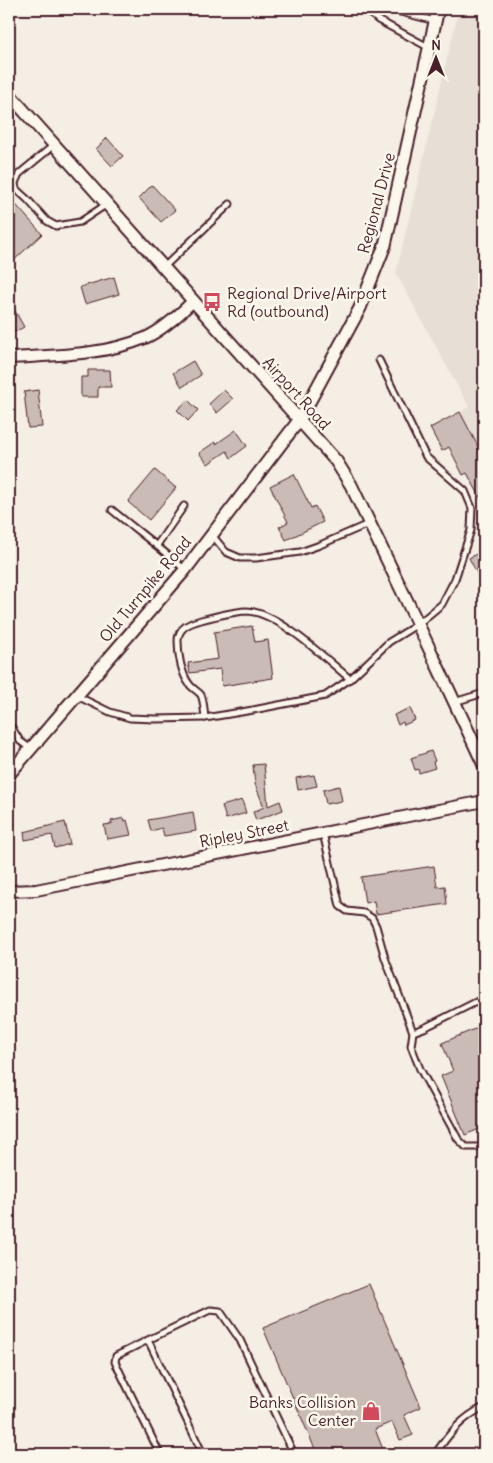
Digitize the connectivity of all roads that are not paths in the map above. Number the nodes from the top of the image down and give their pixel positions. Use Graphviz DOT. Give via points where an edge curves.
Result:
graph roads {
  1 [pos="365,9"];
  2 [pos="389,9"];
  3 [pos="438,9"];
  4 [pos="435,22"];
  5 [pos="429,48"];
  6 [pos="9,94"];
  7 [pos="54,145"];
  8 [pos="107,204"];
  9 [pos="230,204"];
  10 [pos="164,268"];
  11 [pos="193,301"];
  12 [pos="9,358"];
  13 [pos="378,360"];
  14 [pos="300,419"];
  15 [pos="184,506"];
  16 [pos="112,510"];
  17 [pos="369,524"];
  18 [pos="212,535"];
  19 [pos="156,545"];
  20 [pos="185,570"];
  21 [pos="418,624"];
  22 [pos="350,679"];
  23 [pos="484,693"];
  24 [pos="76,696"];
  25 [pos="454,702"];
  26 [pos="205,718"];
  27 [pos="9,723"];
  28 [pos="31,749"];
  29 [pos="484,765"];
  30 [pos="9,774"];
  31 [pos="484,801"];
  32 [pos="323,833"];
  33 [pos="9,891"];
  34 [pos="484,998"];
  35 [pos="413,1032"];
  36 [pos="484,1147"];
  37 [pos="148,1340"];
  38 [pos="484,1407"];
  39 [pos="160,1454"];
  40 [pos="203,1454"];
  41 [pos="294,1454"];
  42 [pos="435,1454"];
  1 -- 5 [label="lane" via="378,20"];
  2 -- 4 [label="lane"];
  3 -- 4 [label="street, Regional Drive"];
  4 -- 5 [label="street, Regional Drive"];
  5 -- 14 [label="street, Regional Drive" via="385,245 360,308"];
  6 -- 7 [label="street, Airport Road"];
  7 -- 8 [label="street, Airport Road"];
  7 -- 8 [label="lane" via="19,174 16,190 56,226 80,222"];
  8 -- 10 [label="street, Airport Road"];
  9 -- 10 [label="lane"];
  10 -- 11 [label="street, Airport Road"];
  11 -- 12 [label="street" via="179,316 146,338 119,347"];
  11 -- 14 [label="street, Airport Road"];
  13 -- 21 [label="lane" via="426,457 465,491 472,508 471,530 454,579 442,604"];
  14 -- 17 [label="street, Airport Road" via="336,461"];
  14 -- 18 [label="street, Old Turnpike Road"];
  15 -- 19 [label="lane"];
  16 -- 19 [label="lane"];
  17 -- 18 [label="lane" via="300,552 256,558 240,558 226,552"];
  17 -- 21 [label="street, Airport Road"];
  18 -- 20 [label="street, Old Turnpike Road"];
  19 -- 20 [label="lane"];
  20 -- 24 [label="street, Old Turnpike Road"];
  21 -- 22 [label="lane" via="389,642"];
  21 -- 25 [label="street, Airport Road"];
  22 -- 26 [label="lane" via="325,696"];
  22 -- 26 [label="lane" via="276,620 259,613 247,611 197,621 187,624 178,639 184,674 189,685 202,697"];
  23 -- 25 [label="lane"];
  24 -- 26 [label="lane" via="130,718"];
  24 -- 28 [label="street, Old Turnpike Road"];
  25 -- 29 [label="street, Airport Road"];
  27 -- 28 [label="lane" via="20,740"];
  28 -- 30 [label="street, Old Turnpike Road"];
  31 -- 32 [label="street, Ripley Street"];
  32 -- 33 [label="street, Ripley Street" via="36,890"];
  32 -- 35 [label="lane" via="340,906 372,918"];
  34 -- 35 [label="lane"];
  35 -- 36 [label="lane" via="410,1046 458,1139 466,1147"];
  37 -- 39 [label="lane" via="116,1356 115,1362"];
  37 -- 40 [label="lane"];
  37 -- 41 [label="lane" via="210,1310 220,1311 240,1340"];
  38 -- 42 [label="lane" via="470,1413 447,1436"];
}
